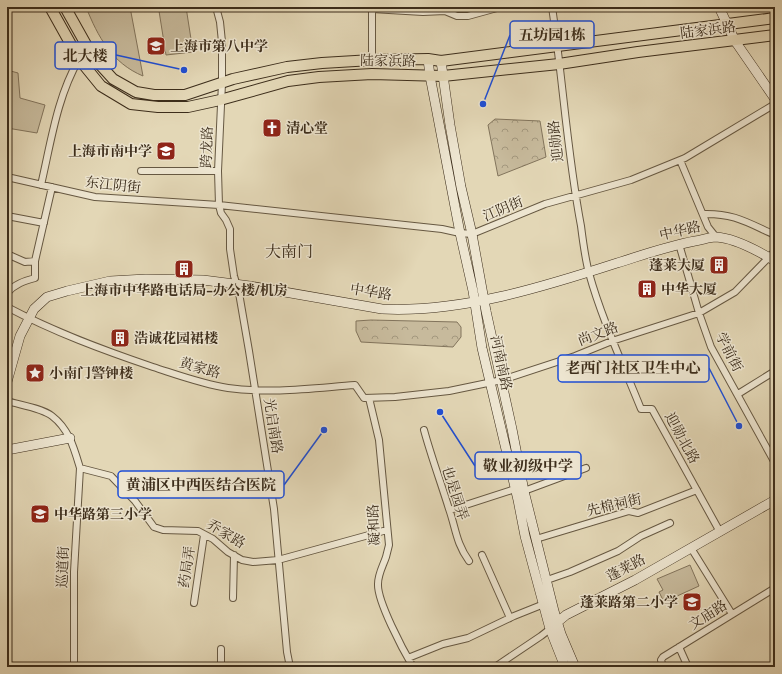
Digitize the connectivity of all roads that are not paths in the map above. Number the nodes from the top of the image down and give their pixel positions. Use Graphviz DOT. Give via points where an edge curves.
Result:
graph roads {
  1 [pos="50,7"];
  2 [pos="64,7"];
  3 [pos="216,7"];
  4 [pos="508,7"];
  5 [pos="552,7"];
  6 [pos="718,7"];
  7 [pos="372,8"];
  8 [pos="775,18"];
  9 [pos="726,24"];
  10 [pos="775,36"];
  11 [pos="735,41"];
  12 [pos="558,46"];
  13 [pos="79,59"];
  14 [pos="428,59"];
  15 [pos="372,60"];
  16 [pos="441,61"];
  17 [pos="559,64"];
  18 [pos="430,76"];
  19 [pos="443,76"];
  20 [pos="222,83"];
  21 [pos="775,99"];
  22 [pos="220,100"];
  23 [pos="775,104"];
  24 [pos="680,160"];
  25 [pos="140,171"];
  26 [pos="218,171"];
  27 [pos="7,177"];
  28 [pos="40,185"];
  29 [pos="52,187"];
  30 [pos="575,195"];
  31 [pos="219,205"];
  32 [pos="703,214"];
  33 [pos="7,216"];
  34 [pos="44,223"];
  35 [pos="460,233"];
  36 [pos="472,234"];
  37 [pos="775,235"];
  38 [pos="716,237"];
  39 [pos="679,244"];
  40 [pos="7,254"];
  41 [pos="773,257"];
  42 [pos="35,261"];
  43 [pos="589,272"];
  44 [pos="236,284"];
  45 [pos="7,293"];
  46 [pos="479,300"];
  47 [pos="7,307"];
  48 [pos="698,313"];
  49 [pos="29,319"];
  50 [pos="612,341"];
  51 [pos="775,371"];
  52 [pos="502,380"];
  53 [pos="7,382"];
  54 [pos="490,382"];
  55 [pos="255,390"];
  56 [pos="738,394"];
  57 [pos="368,398"];
  58 [pos="7,401"];
  59 [pos="424,430"];
  60 [pos="70,438"];
  61 [pos="7,450"];
  62 [pos="775,463"];
  63 [pos="80,468"];
  64 [pos="586,468"];
  65 [pos="520,490"];
  66 [pos="697,490"];
  67 [pos="775,500"];
  68 [pos="450,510"];
  69 [pos="670,523"];
  70 [pos="387,530"];
  71 [pos="720,532"];
  72 [pos="204,535"];
  73 [pos="536,539"];
  74 [pos="691,548"];
  75 [pos="482,554"];
  76 [pos="234,555"];
  77 [pos="278,560"];
  78 [pos="470,561"];
  79 [pos="547,580"];
  80 [pos="775,588"];
  81 [pos="233,598"];
  82 [pos="194,603"];
  83 [pos="544,604"];
  84 [pos="732,614"];
  85 [pos="510,618"];
  86 [pos="558,622"];
  87 [pos="550,629"];
  88 [pos="679,648"];
  89 [pos="221,649"];
  90 [pos="408,658"];
  91 [pos="7,665"];
  92 [pos="19,667"];
  93 [pos="74,667"];
  94 [pos="221,667"];
  95 [pos="290,667"];
  96 [pos="413,667"];
  97 [pos="495,667"];
  98 [pos="565,667"];
  99 [pos="575,667"];
  100 [pos="663,667"];
  101 [pos="688,667"];
  1 -- 13 [label="main road, 陆家浜路"];
  2 -- 20 [label="main road, 陆家浜路" via="93,57 113,79 136,92 185,95"];
  3 -- 20 [label="street, 跨龙路" via="221,28"];
  4 -- 7 [label="street" via="468,16 457,16 445,11"];
  5 -- 12 [label="street, 迎勋路"];
  6 -- 9 [label="street"];
  7 -- 15 [label="street"];
  8 -- 9 [label="main road, 陆家浜路"];
  9 -- 11 [label="street"];
  9 -- 12 [label="main road, 陆家浜路"];
  10 -- 11 [label="main road, 陆家浜路"];
  11 -- 17 [label="main road, 陆家浜路"];
  11 -- 21 [label="street"];
  12 -- 16 [label="main road, 陆家浜路"];
  12 -- 17 [label="street, 迎勋路"];
  13 -- 22 [label="main road, 陆家浜路" via="101,86 131,104 158,108 188,107"];
  13 -- 28 [label="street" via="70,74 61,99"];
  14 -- 15 [label="main road, 陆家浜路"];
  14 -- 16 [label="main road, 陆家浜路"];
  14 -- 18 [label="street, 河南南路"];
  15 -- 20 [label="main road, 陆家浜路" via="287,67"];
  16 -- 19 [label="street, 河南南路"];
  17 -- 19 [label="main road, 陆家浜路"];
  17 -- 30 [label="street, 迎勋路"];
  18 -- 19 [label="main road, 陆家浜路"];
  18 -- 22 [label="main road, 陆家浜路" via="372,74 319,77 288,82"];
  18 -- 35 [label="street, 河南南路"];
  19 -- 36 [label="street, 河南南路" via="461,188"];
  20 -- 22 [label="street, 跨龙路"];
  22 -- 26 [label="street, 跨龙路"];
  23 -- 24 [label="street, 江阴街"];
  24 -- 30 [label="street, 江阴街" via="631,180"];
  24 -- 32 [label="street"];
  25 -- 26 [label="street"];
  26 -- 31 [label="street, 跨龙路"];
  27 -- 28 [label="street, 东江阴街"];
  28 -- 29 [label="street, 东江阴街"];
  29 -- 31 [label="street, 东江阴街" via="95,197"];
  29 -- 34 [label="street"];
  30 -- 36 [label="street, 江阴街"];
  30 -- 43 [label="street, 迎勋路"];
  31 -- 35 [label="street, 江阴街"];
  31 -- 44 [label="street, 跨龙路" via="230,229 230,249"];
  32 -- 37 [label="street" via="746,221"];
  32 -- 38 [label="street" via="708,227"];
  33 -- 34 [label="street"];
  34 -- 42 [label="street"];
  35 -- 36 [label="street, 江阴街"];
  35 -- 46 [label="street, 河南南路"];
  36 -- 46 [label="street, 河南南路"];
  38 -- 39 [label="street, 中华路"];
  38 -- 41 [label="street, 中华路"];
  39 -- 43 [label="street, 中华路"];
  39 -- 48 [label="street, 学前街"];
  40 -- 42 [label="street" via="25,262"];
  41 -- 48 [label="street, 尚文路" via="735,292"];
  42 -- 45 [label="street" via="35,278 21,282"];
  43 -- 46 [label="street, 中华路"];
  43 -- 50 [label="street, 迎勋北路"];
  44 -- 46 [label="street, 中华路" via="382,309 432,309"];
  44 -- 49 [label="street, 中华路" via="203,280 110,281 48,298 34,309"];
  44 -- 55 [label="street, 光启南路"];
  46 -- 52 [label="street, 河南南路"];
  46 -- 54 [label="street, 河南南路" via="482,348"];
  47 -- 49 [label="street, 黄家路"];
  48 -- 50 [label="street, 尚文路"];
  48 -- 56 [label="street, 学前街" via="711,348"];
  49 -- 53 [label="street, 中华路" via="20,336"];
  49 -- 55 [label="street, 黄家路" via="88,344 205,384"];
  50 -- 52 [label="street, 尚文路"];
  50 -- 66 [label="street, 迎勋北路" via="641,409 652,409"];
  51 -- 56 [label="street"];
  52 -- 54 [label="street, 尚文路"];
  52 -- 65 [label="street, 河南南路"];
  54 -- 57 [label="street, 尚文路" via="449,391"];
  54 -- 65 [label="street, 河南南路"];
  55 -- 57 [label="street, 黄家路" via="355,385 364,398"];
  55 -- 77 [label="street, 光启南路" via="274,509"];
  56 -- 62 [label="street, 学前街"];
  57 -- 70 [label="street, 凝和路" via="380,447"];
  58 -- 60 [label="street" via="51,415 65,428"];
  59 -- 68 [label="street, 也是园弄"];
  60 -- 61 [label="street"];
  60 -- 63 [label="street"];
  63 -- 72 [label="street, 乔家路" via="111,476 135,501 154,527 163,530 198,531"];
  63 -- 93 [label="street, 巡道街" via="74,572"];
  64 -- 65 [label="street"];
  65 -- 68 [label="street"];
  65 -- 73 [label="street, 河南南路"];
  65 -- 83 [label="street, 河南南路" via="528,549"];
  66 -- 71 [label="street, 迎勋北路"];
  66 -- 73 [label="street, 先棉祠街" via="638,513 629,511"];
  67 -- 71 [label="street, 蓬莱路"];
  68 -- 78 [label="street, 也是园弄" via="458,541"];
  69 -- 79 [label="street" via="641,536 618,551"];
  70 -- 77 [label="street, 乔家路"];
  70 -- 90 [label="street, 凝和路" via="389,545 380,573 378,593"];
  71 -- 74 [label="street, 蓬莱路"];
  72 -- 76 [label="street, 乔家路"];
  72 -- 82 [label="street, 药局弄"];
  73 -- 79 [label="street, 河南南路"];
  74 -- 84 [label="street"];
  74 -- 86 [label="street, 蓬莱路" via="566,615"];
  75 -- 85 [label="street"];
  76 -- 77 [label="street, 乔家路" via="253,562"];
  76 -- 81 [label="street"];
  77 -- 95 [label="street, 光启南路"];
  79 -- 86 [label="street, 河南南路"];
  80 -- 84 [label="street, 文庙路"];
  83 -- 85 [label="street"];
  83 -- 87 [label="street, 河南南路"];
  84 -- 88 [label="street, 文庙路"];
  85 -- 90 [label="street" via="468,638 443,644"];
  86 -- 87 [label="street, 蓬莱路"];
  86 -- 99 [label="street, 河南南路"];
  87 -- 97 [label="street, 蓬莱路"];
  87 -- 98 [label="street, 河南南路"];
  88 -- 100 [label="street, 文庙路" via="661,660"];
  88 -- 101 [label="street"];
  89 -- 94 [label="street"];
  90 -- 96 [label="street, 凝和路"];
  91 -- 92 [label="street"];
}
